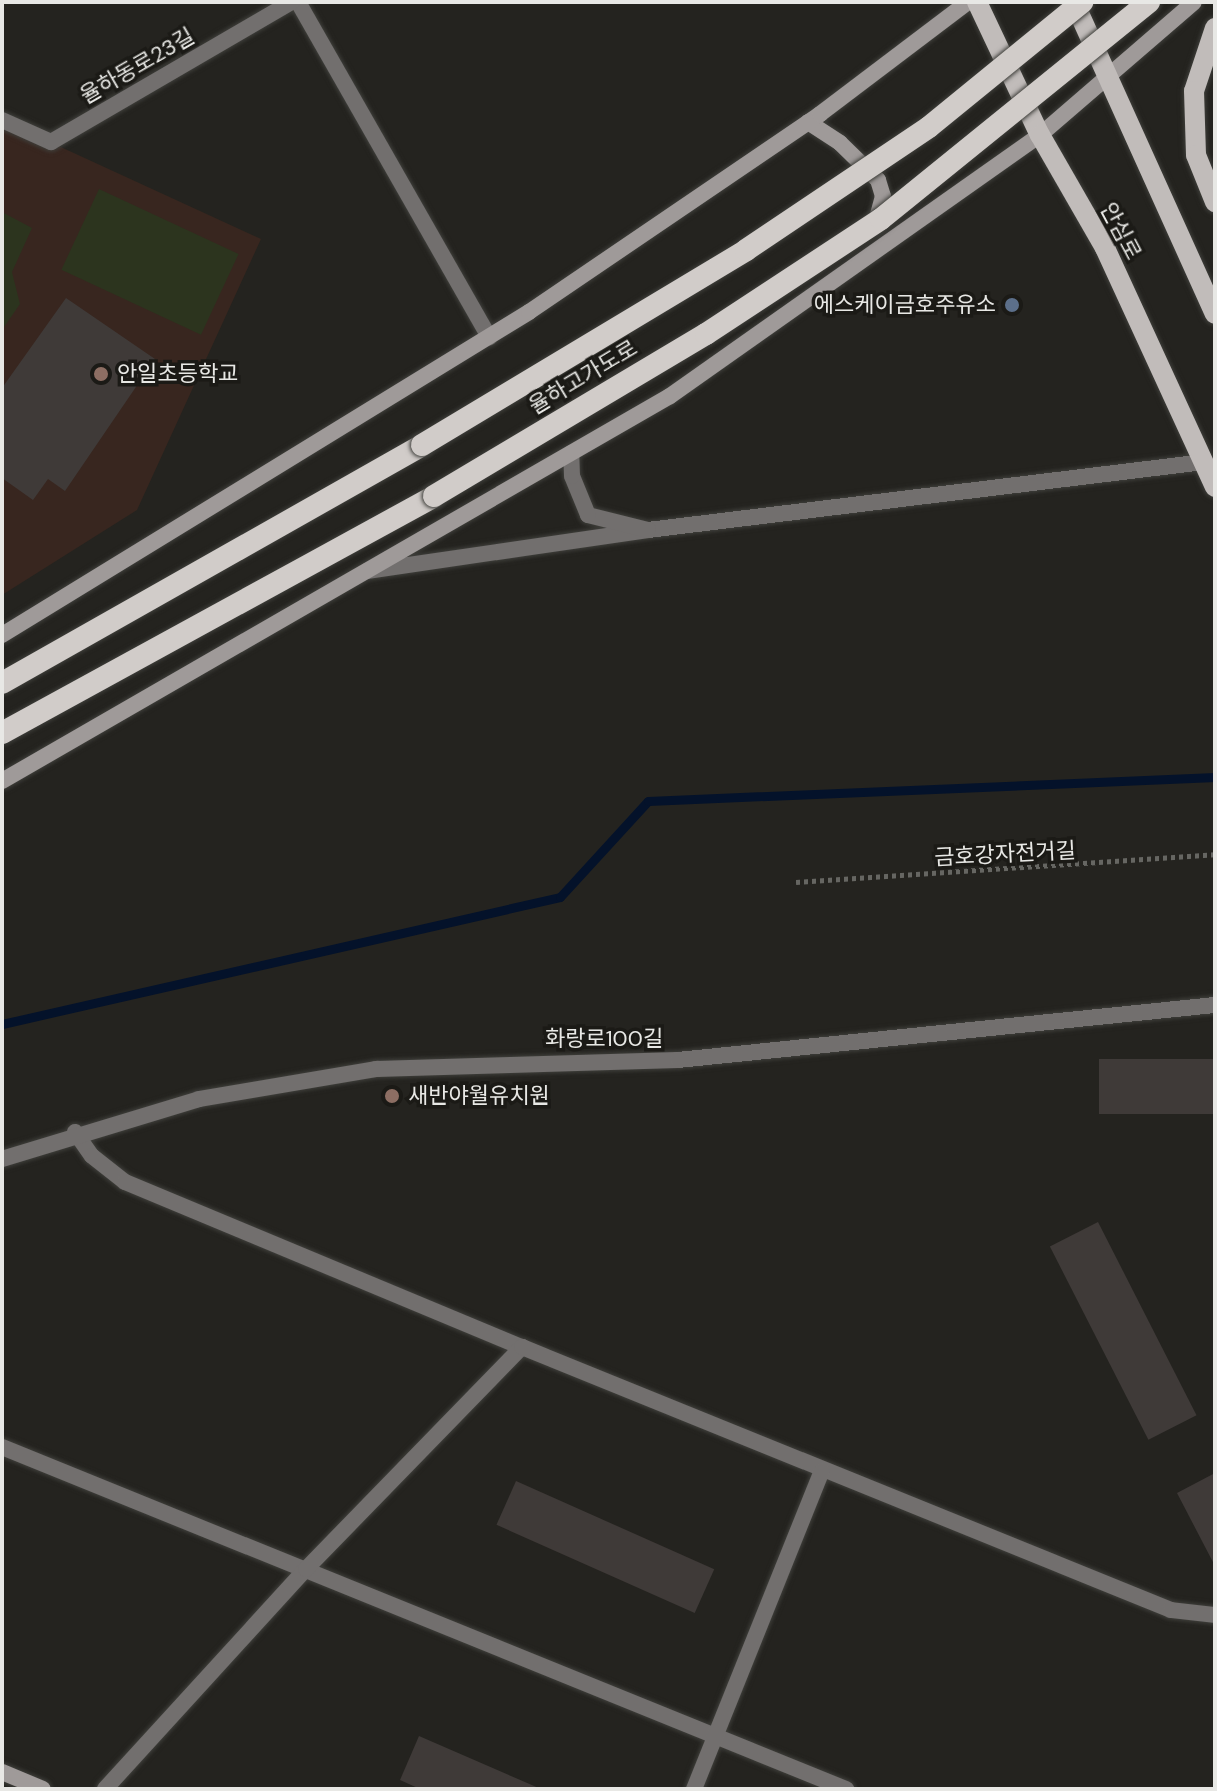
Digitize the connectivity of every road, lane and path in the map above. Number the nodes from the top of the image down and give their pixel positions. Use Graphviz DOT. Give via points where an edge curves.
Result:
graph roads {
  1 [pos="295,2"];
  2 [pos="968,2"];
  3 [pos="977,2"];
  4 [pos="1074,2"];
  5 [pos="1082,2"];
  6 [pos="1149,2"];
  7 [pos="1194,2"];
  8 [pos="1215,28"];
  9 [pos="1107,74"];
  10 [pos="2,120"];
  11 [pos="808,122"];
  12 [pos="1040,135"];
  13 [pos="1215,202"];
  14 [pos="868,254"];
  15 [pos="1215,314"];
  16 [pos="489,337"];
  17 [pos="571,453"];
  18 [pos="1204,462"];
  19 [pos="1215,487"];
  20 [pos="648,530"];
  21 [pos="365,571"];
  22 [pos="2,635"];
  23 [pos="2,683"];
  24 [pos="2,733"];
  25 [pos="2,781"];
  26 [pos="1215,854"];
  27 [pos="796,882"];
  28 [pos="1215,1005"];
  29 [pos="75,1132"];
  30 [pos="2,1159"];
  31 [pos="522,1347"];
  32 [pos="2,1447"];
  33 [pos="822,1471"];
  34 [pos="306,1569"];
  35 [pos="1215,1615"];
  36 [pos="717,1736"];
  37 [pos="2,1772"];
  38 [pos="43,1789"];
  39 [pos="105,1789"];
  40 [pos="694,1789"];
  41 [pos="846,1789"];
  1 -- 10 [label="street, 율하동로23길" via="51,142"];
  1 -- 16 [label="street, 율하동로23길"];
  2 -- 11 [label="main road"];
  3 -- 12 [label="main road, 안심로"];
  4 -- 9 [label="main road"];
  5 -- 23 [label="highway, 율하고가도로, bridge" via="929,127 746,250 422,445"];
  6 -- 24 [label="highway, 율하고가도로, bridge" via="881,219 706,334 434,496"];
  7 -- 9 [label="main road"];
  8 -- 13 [label="main road" via="1194,91 1196,155"];
  9 -- 12 [label="main road"];
  9 -- 15 [label="main road"];
  11 -- 14 [label="main road" via="840,143 878,180 883,196"];
  11 -- 16 [label="main road"];
  12 -- 14 [label="main road"];
  12 -- 18 [label="main road, 안심로" via="1105,248"];
  14 -- 17 [label="main road" via="670,396"];
  16 -- 22 [label="main road"];
  17 -- 20 [label="street" via="572,476 588,515"];
  17 -- 21 [label="main road"];
  18 -- 19 [label="main road, 안심로"];
  18 -- 20 [label="street"];
  20 -- 21 [label="street"];
  21 -- 25 [label="main road"];
  26 -- 27 [label="path, 금호강자전거길"];
  28 -- 29 [label="street, 화랑로100길" via="678,1060 376,1069 270,1083"];
  29 -- 30 [label="street, 화랑로100길"];
  29 -- 31 [label="street" via="92,1156 125,1182"];
  31 -- 33 [label="street"];
  31 -- 34 [label="street"];
  32 -- 34 [label="street"];
  33 -- 35 [label="street" via="1171,1610"];
  33 -- 36 [label="street"];
  34 -- 36 [label="street"];
  34 -- 39 [label="street"];
  36 -- 40 [label="street"];
  36 -- 41 [label="street"];
  37 -- 38 [label="main road"];
}
